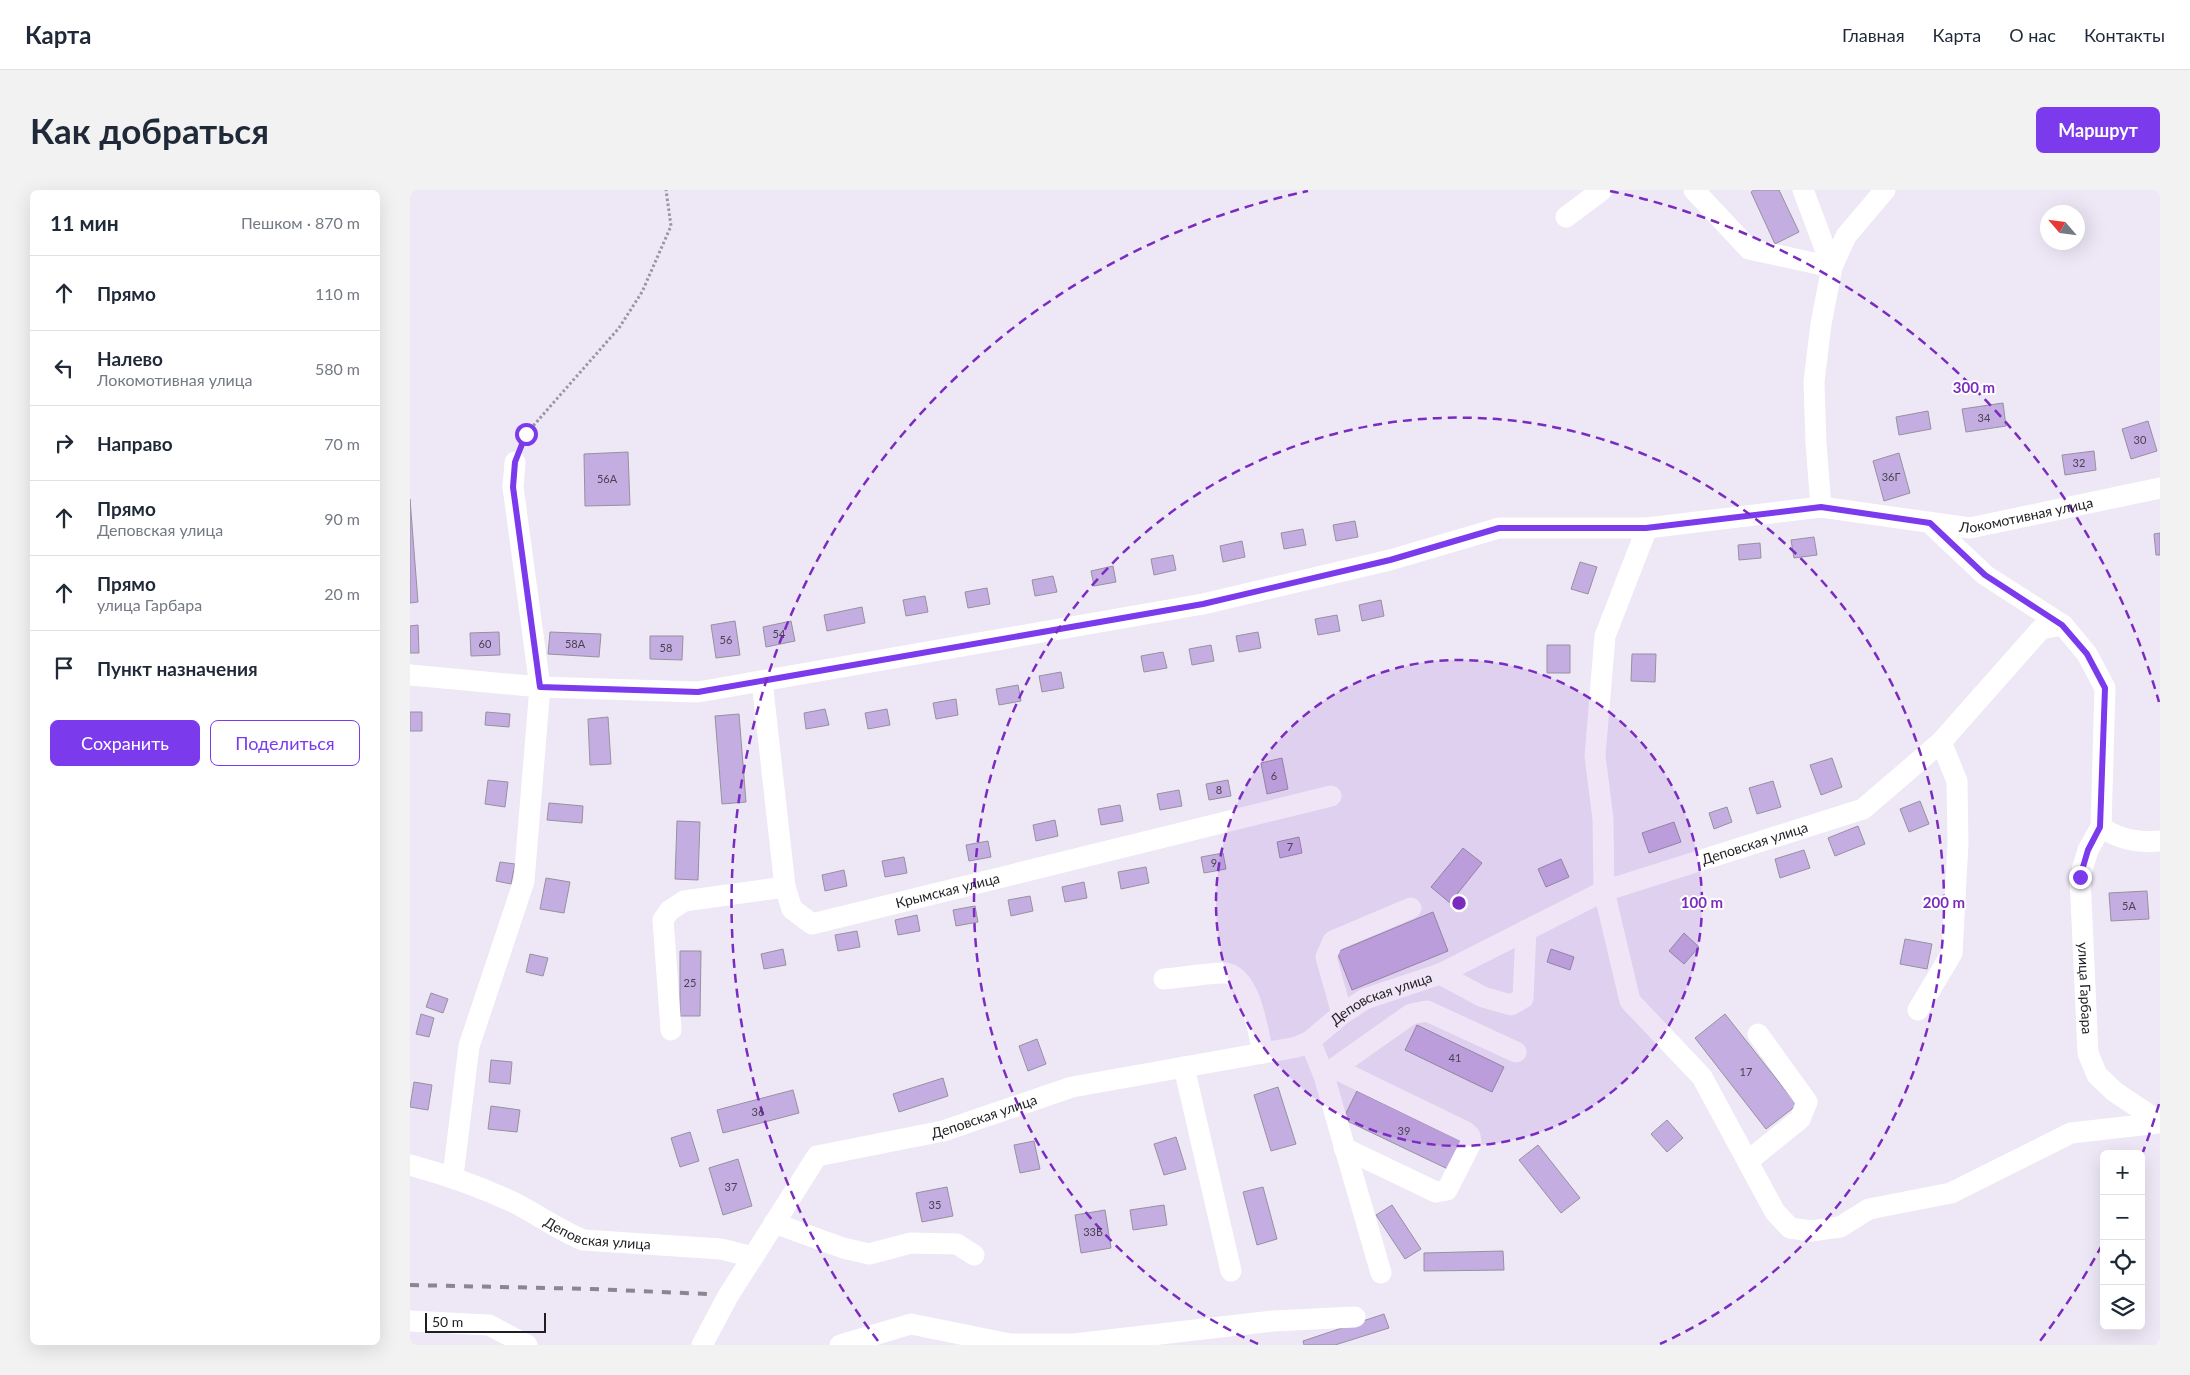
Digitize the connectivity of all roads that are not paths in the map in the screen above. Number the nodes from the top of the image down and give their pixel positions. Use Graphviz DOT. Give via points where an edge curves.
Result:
graph roads {
  1 [pos="1602,190"];
  2 [pos="1694,190"];
  3 [pos="1803,190"];
  4 [pos="1885,190"];
  5 [pos="1566,217"];
  6 [pos="1832,268"];
  7 [pos="515,462"];
  8 [pos="2160,488"];
  9 [pos="1821,507"];
  10 [pos="1930,523"];
  11 [pos="1646,528"];
  12 [pos="2062,625"];
  13 [pos="410,675"];
  14 [pos="762,681"];
  15 [pos="540,687"];
  16 [pos="1941,742"];
  17 [pos="1331,796"];
  18 [pos="2100,827"];
  19 [pos="2160,841"];
  20 [pos="785,886"];
  21 [pos="1604,891"];
  22 [pos="1411,908"];
  23 [pos="1526,930"];
  24 [pos="1440,974"];
  25 [pos="1164,979"];
  26 [pos="1918,1010"];
  27 [pos="1342,1014"];
  28 [pos="671,1030"];
  29 [pos="1758,1034"];
  30 [pos="1310,1041"];
  31 [pos="1516,1052"];
  32 [pos="1263,1053"];
  33 [pos="1184,1067"];
  34 [pos="1330,1072"];
  35 [pos="2160,1122"];
  36 [pos="1344,1148"];
  37 [pos="1748,1161"];
  38 [pos="410,1165"];
  39 [pos="453,1176"];
  40 [pos="774,1223"];
  41 [pos="974,1255"];
  42 [pos="753,1257"];
  43 [pos="1231,1271"];
  44 [pos="1381,1273"];
  45 [pos="1355,1318"];
  46 [pos="410,1321"];
  47 [pos="527,1345"];
  48 [pos="702,1345"];
  49 [pos="840,1345"];
  1 -- 5 [label="street"];
  2 -- 6 [label="street" via="1749,249"];
  3 -- 6 [label="street"];
  4 -- 6 [label="street" via="1846,236"];
  6 -- 9 [label="street" via="1814,382"];
  7 -- 15 [label="street" via="513,487"];
  8 -- 10 [label="street, Локомотивная улица" via="1970,528"];
  9 -- 10 [label="street, Локомотивная улица"];
  9 -- 11 [label="street, Локомотивная улица"];
  10 -- 12 [label="street" via="1985,575"];
  11 -- 14 [label="street, Локомотивная улица" via="1499,528 1390,560 1203,604"];
  11 -- 21 [label="street" via="1605,636 1595,756 1603,820"];
  12 -- 16 [label="street, Деповская улица" via="2041,629"];
  12 -- 18 [label="street" via="2087,654 2105,688"];
  13 -- 15 [label="street, Локомотивная улица"];
  14 -- 15 [label="street, Локомотивная улица" via="698,692"];
  14 -- 20 [label="street, Крымская улица"];
  15 -- 39 [label="street" via="524,881 469,1046"];
  16 -- 21 [label="street, Деповская улица" via="1863,809"];
  16 -- 26 [label="street" via="1956,781 1958,843 1952,953"];
  17 -- 20 [label="street, Крымская улица" via="812,924 792,909"];
  18 -- 19 [label="street" via="2113,836"];
  18 -- 35 [label="street, улица Гарбара" via="2088,850 2080,877 2088,1053 2097,1075"];
  20 -- 28 [label="street" via="684,900 669,911 663,920"];
  21 -- 23 [label="street, Деповская улица"];
  21 -- 37 [label="street" via="1630,1001 1702,1077"];
  22 -- 27 [label="street" via="1333,942 1326,958"];
  23 -- 24 [label="street, Деповская улица"];
  23 -- 24 [label="street" via="1523,998 1511,1005 1483,997"];
  24 -- 27 [label="street, Деповская улица" via="1365,999"];
  25 -- 32 [label="street" via="1226,973 1239,980 1251,1002"];
  27 -- 30 [label="street, Деповская улица"];
  29 -- 37 [label="street" via="1807,1102 1800,1119"];
  30 -- 32 [label="street, Деповская улица" via="1297,1047"];
  30 -- 34 [label="street"];
  31 -- 34 [label="street" via="1427,1011 1411,1014"];
  32 -- 33 [label="street, Деповская улица"];
  33 -- 40 [label="street, Деповская улица" via="1072,1086 943,1131 817,1156"];
  33 -- 43 [label="street"];
  34 -- 36 [label="street"];
  34 -- 36 [label="street" via="1466,1132 1471,1143 1447,1190 1436,1192"];
  35 -- 37 [label="street" via="2071,1133 1951,1194 1869,1209 1840,1227 1811,1231 1790,1228 1775,1212"];
  36 -- 44 [label="street"];
  38 -- 39 [label="street, Деповская улица"];
  39 -- 42 [label="street, Деповская улица" via="516,1204 562,1232 583,1240 720,1249"];
  40 -- 41 [label="street" via="869,1254 911,1243 957,1244"];
  40 -- 42 [label="street, Деповская улица"];
  42 -- 48 [label="street"];
  45 -- 49 [label="street" via="1273,1320 1074,1344 1010,1344 912,1324"];
  46 -- 47 [label="street" via="489,1325"];
}
